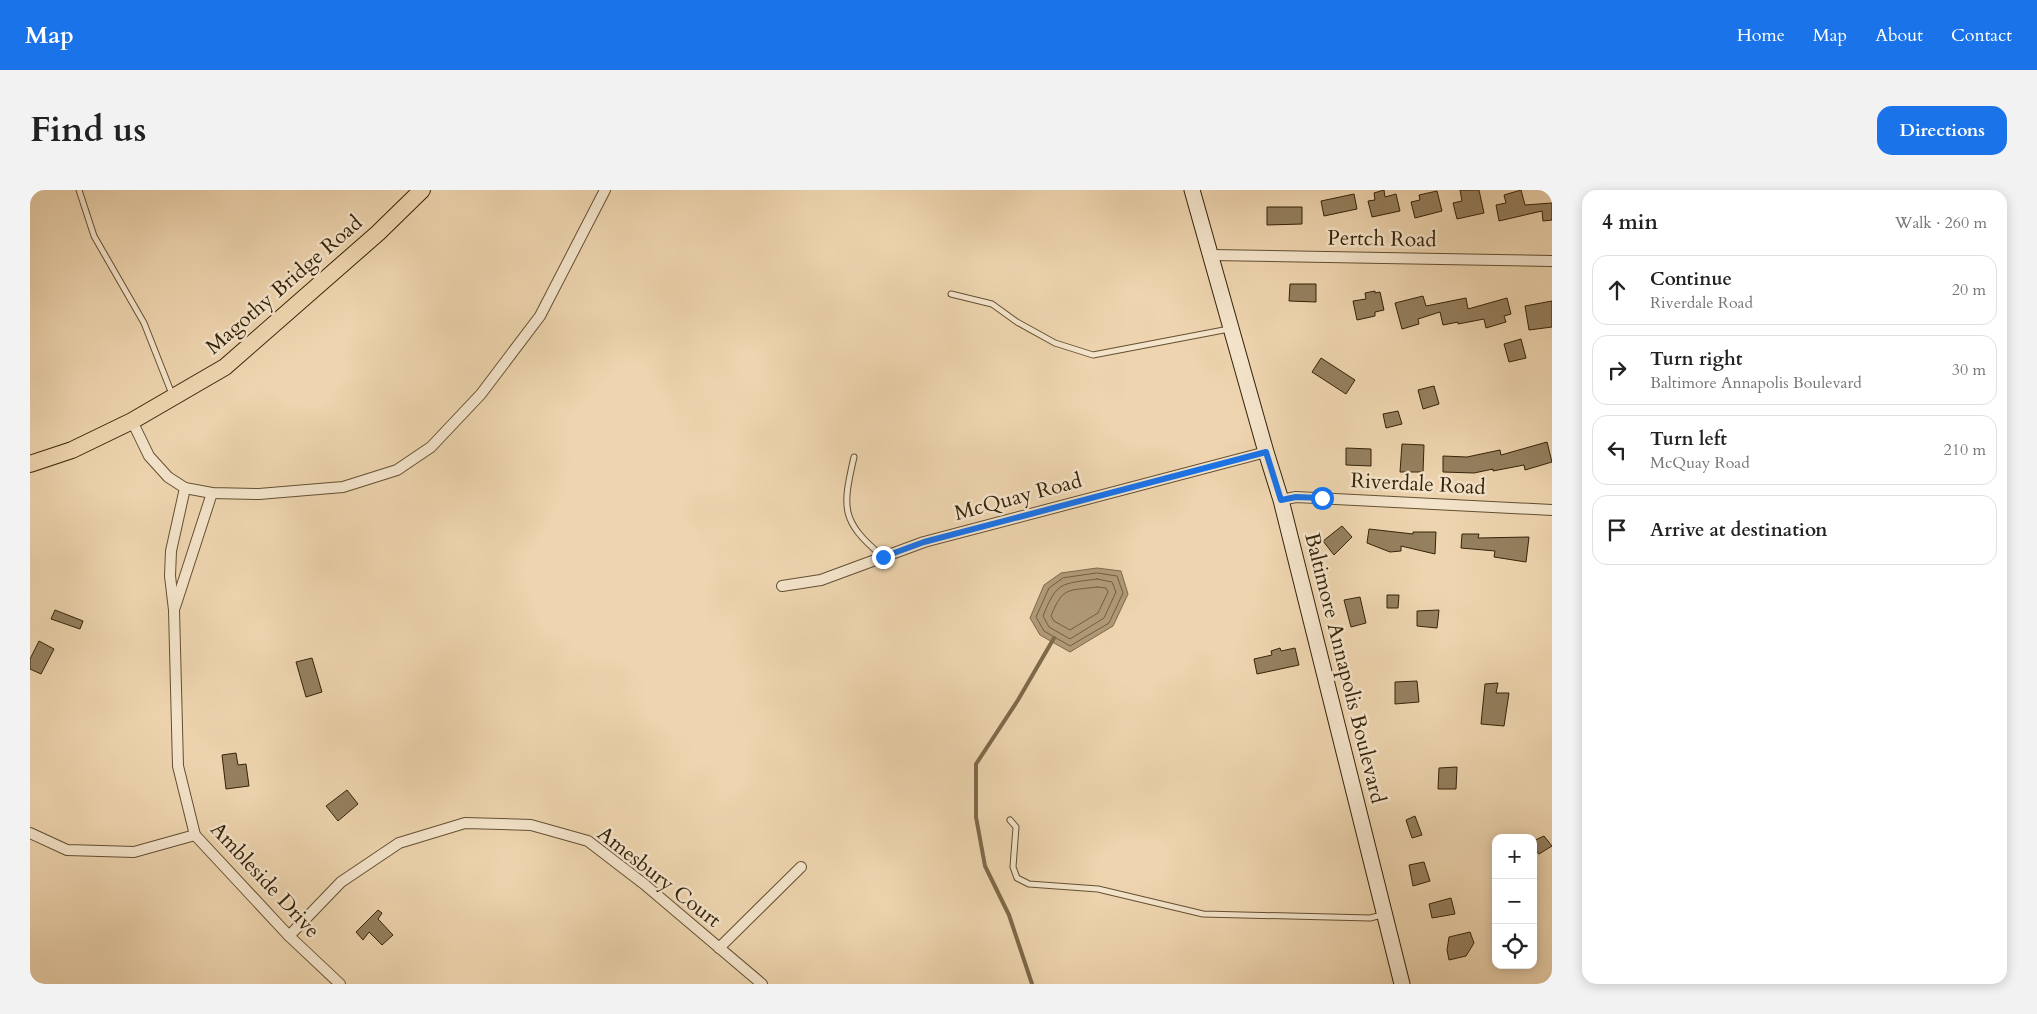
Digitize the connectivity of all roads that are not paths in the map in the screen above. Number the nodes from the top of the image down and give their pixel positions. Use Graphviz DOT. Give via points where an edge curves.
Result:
graph roads {
  1 [pos="79,190"];
  2 [pos="422,190"];
  3 [pos="606,190"];
  4 [pos="1192,190"];
  5 [pos="1212,255"];
  6 [pos="1552,262"];
  7 [pos="951,294"];
  8 [pos="1232,328"];
  9 [pos="173,396"];
  10 [pos="132,421"];
  11 [pos="1266,452"];
  12 [pos="854,457"];
  13 [pos="30,464"];
  14 [pos="185,488"];
  15 [pos="212,493"];
  16 [pos="1281,500"];
  17 [pos="1552,510"];
  18 [pos="883,557"];
  19 [pos="782,586"];
  20 [pos="174,610"];
  21 [pos="1010,820"];
  22 [pos="30,833"];
  23 [pos="195,835"];
  24 [pos="801,867"];
  25 [pos="1385,914"];
  26 [pos="289,936"];
  27 [pos="719,948"];
  28 [pos="340,984"];
  29 [pos="762,984"];
  30 [pos="1402,984"];
  1 -- 9 [label="lane" via="94,236 144,323"];
  2 -- 9 [label="main road, Magothy Bridge Road" via="299,304 225,367"];
  3 -- 15 [label="street" via="540,316 481,394 431,447 398,470 342,487 259,494"];
  4 -- 5 [label="main road, Baltimore Annapolis Boulevard"];
  5 -- 6 [label="street, Pertch Road"];
  5 -- 8 [label="main road, Baltimore Annapolis Boulevard"];
  7 -- 8 [label="lane" via="992,304 1055,343 1093,356"];
  8 -- 11 [label="main road, Baltimore Annapolis Boulevard"];
  9 -- 10 [label="main road, Magothy Bridge Road"];
  10 -- 13 [label="main road, Magothy Bridge Road" via="72,450"];
  10 -- 14 [label="street" via="149,456 168,477"];
  11 -- 16 [label="main road, Baltimore Annapolis Boulevard"];
  11 -- 18 [label="street, McQuay Road" via="924,542"];
  12 -- 18 [label="lane" via="846,507 853,527"];
  14 -- 15 [label="street"];
  14 -- 20 [label="street, Ambleside Drive" via="171,551"];
  15 -- 20 [label="street, Ambleside Drive"];
  16 -- 17 [label="street, Riverdale Road" via="1296,497"];
  16 -- 25 [label="main road, Baltimore Annapolis Boulevard"];
  18 -- 19 [label="street, McQuay Road" via="821,580"];
  20 -- 23 [label="street, Ambleside Drive" via="178,766"];
  21 -- 25 [label="lane" via="1016,827 1013,867 1017,878 1028,884 1098,889 1203,914 1370,918"];
  22 -- 23 [label="street" via="67,850 124,852"];
  23 -- 26 [label="street, Ambleside Drive"];
  24 -- 27 [label="street"];
  25 -- 30 [label="main road, Baltimore Annapolis Boulevard"];
  26 -- 27 [label="street, Amesbury Court" via="341,882 399,843 465,823 484,823 531,825 588,841"];
  26 -- 28 [label="street, Ambleside Drive"];
  27 -- 29 [label="street, Amesbury Court"];
}
